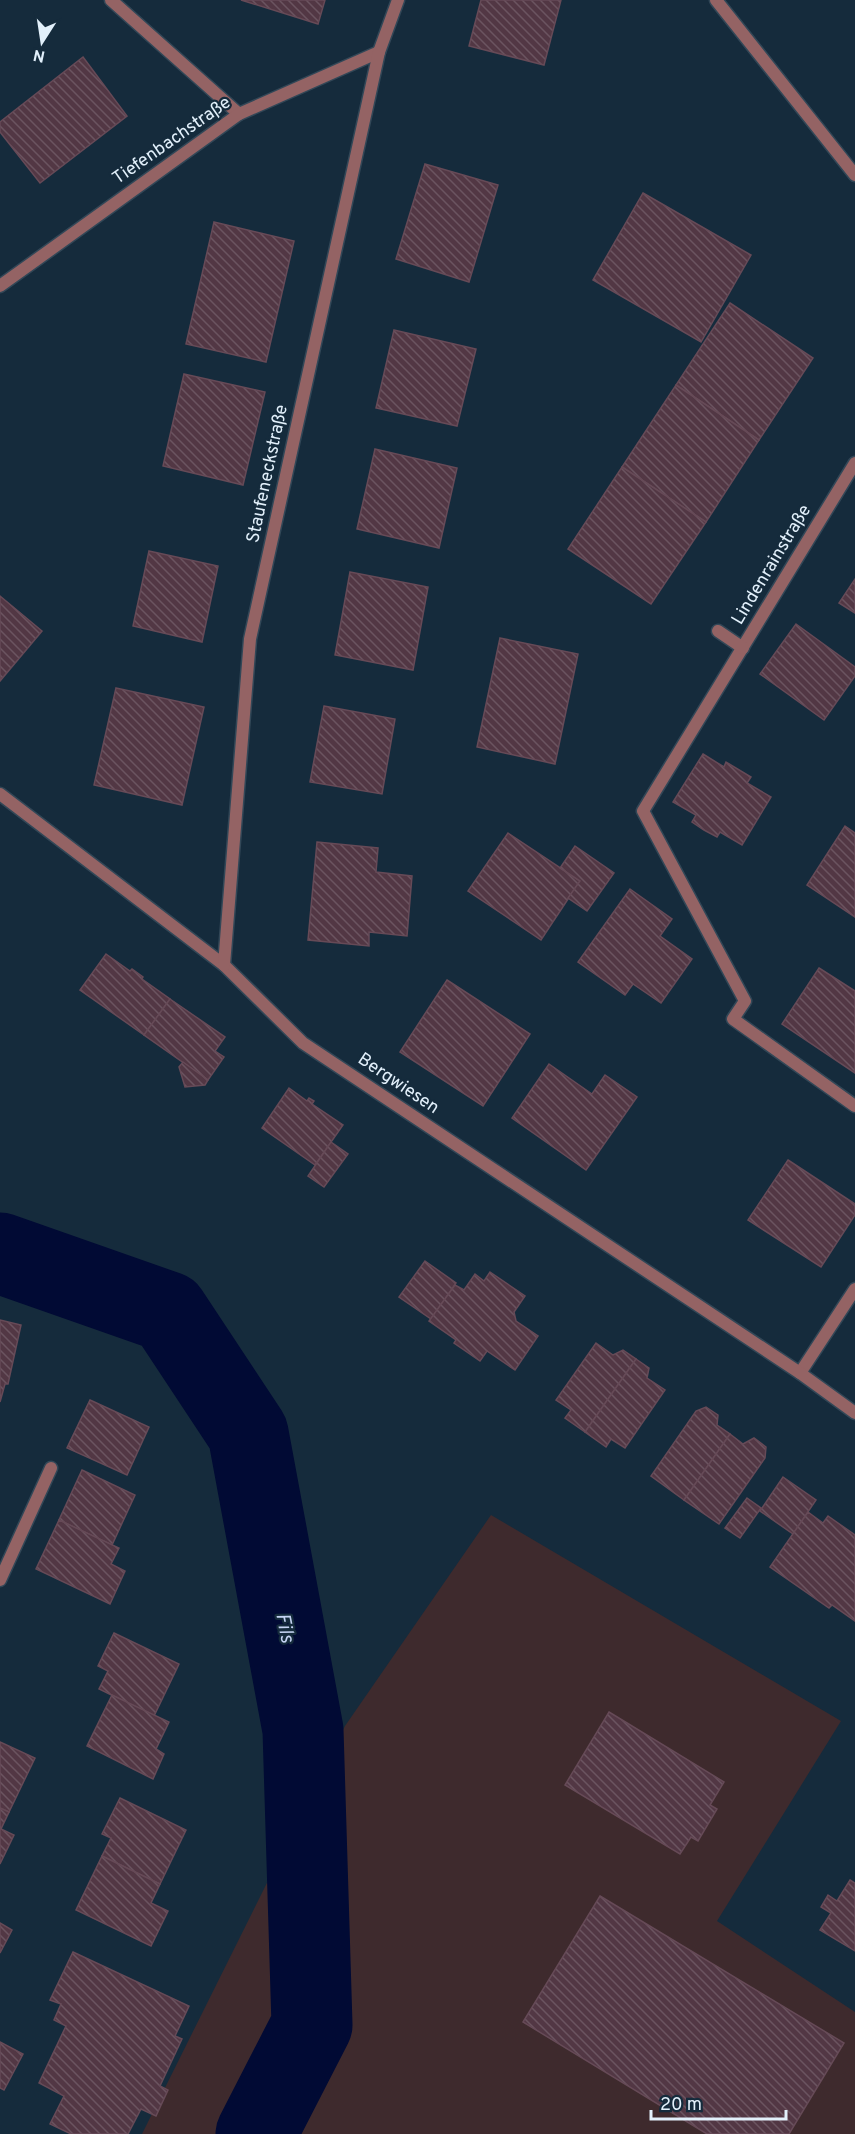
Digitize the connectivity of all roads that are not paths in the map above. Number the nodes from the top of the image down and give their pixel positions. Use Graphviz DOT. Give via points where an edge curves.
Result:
graph roads {
  1 [pos="111,0"];
  2 [pos="398,0"];
  3 [pos="716,0"];
  4 [pos="380,52"];
  5 [pos="239,114"];
  6 [pos="855,175"];
  7 [pos="0,286"];
  8 [pos="855,463"];
  9 [pos="718,631"];
  10 [pos="743,648"];
  11 [pos="0,794"];
  12 [pos="224,965"];
  13 [pos="855,1106"];
  14 [pos="855,1289"];
  15 [pos="800,1373"];
  16 [pos="855,1413"];
  17 [pos="51,1468"];
  18 [pos="0,1580"];
  1 -- 5 [label="street"];
  2 -- 4 [label="street, Staufeneckstraße"];
  3 -- 6 [label="street"];
  4 -- 5 [label="street, Tiefenbachstraße"];
  4 -- 12 [label="street, Staufeneckstraße" via="250,639"];
  5 -- 7 [label="street, Tiefenbachstraße"];
  8 -- 10 [label="street, Lindenrainstraße"];
  9 -- 10 [label="street"];
  10 -- 13 [label="street, Lindenrainstraße" via="643,811 745,1001 732,1019"];
  11 -- 12 [label="street, Bergwiesen"];
  12 -- 15 [label="street, Bergwiesen" via="303,1043"];
  14 -- 15 [label="street"];
  15 -- 16 [label="street, Bergwiesen"];
  17 -- 18 [label="street"];
}
